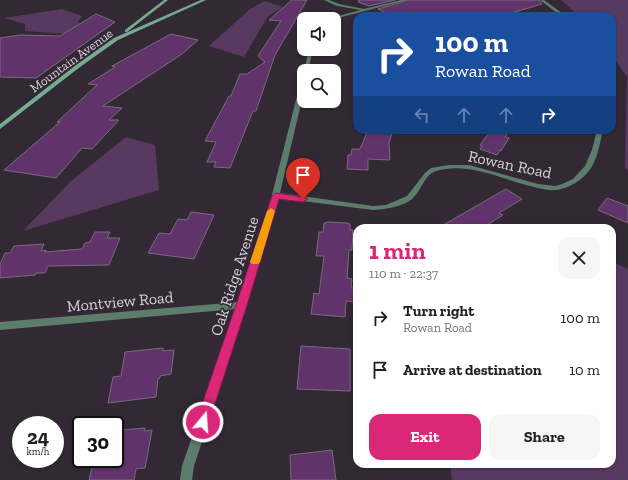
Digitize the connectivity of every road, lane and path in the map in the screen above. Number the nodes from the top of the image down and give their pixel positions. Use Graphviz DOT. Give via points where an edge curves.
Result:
graph roads {
  1 [pos="166,0"];
  2 [pos="204,0"];
  3 [pos="326,0"];
  4 [pos="406,0"];
  5 [pos="542,0"];
  6 [pos="338,5"];
  7 [pos="367,9"];
  8 [pos="353,12"];
  9 [pos="353,12"];
  10 [pos="558,12"];
  11 [pos="344,14"];
  12 [pos="341,15"];
  13 [pos="116,39"];
  14 [pos="297,108"];
  15 [pos="0,127"];
  16 [pos="599,134"];
  17 [pos="276,196"];
  18 [pos="242,305"];
  19 [pos="0,326"];
  20 [pos="186,480"];
  1 -- 13 [label="main road"];
  2 -- 13 [label="main road, Mountain Avenue"];
  3 -- 6 [label="street"];
  4 -- 7 [label="street"];
  5 -- 10 [label="street"];
  6 -- 7 [label="street"];
  6 -- 11 [label="street" via="344,10"];
  7 -- 8 [label="street"];
  9 -- 11 [label="street"];
  11 -- 12 [label="street"];
  13 -- 15 [label="main road, Mountain Avenue"];
  14 -- 17 [label="street, Oak Ridge Avenue"];
  16 -- 17 [label="street, Rowan Road" via="588,167 575,181 555,188 538,186 469,167 449,166 433,169 410,198 387,207 373,208"];
  17 -- 18 [label="street, Oak Ridge Avenue"];
  18 -- 19 [label="street, Montview Road"];
  18 -- 20 [label="street, Oak Ridge Avenue" via="188,466"];
}
